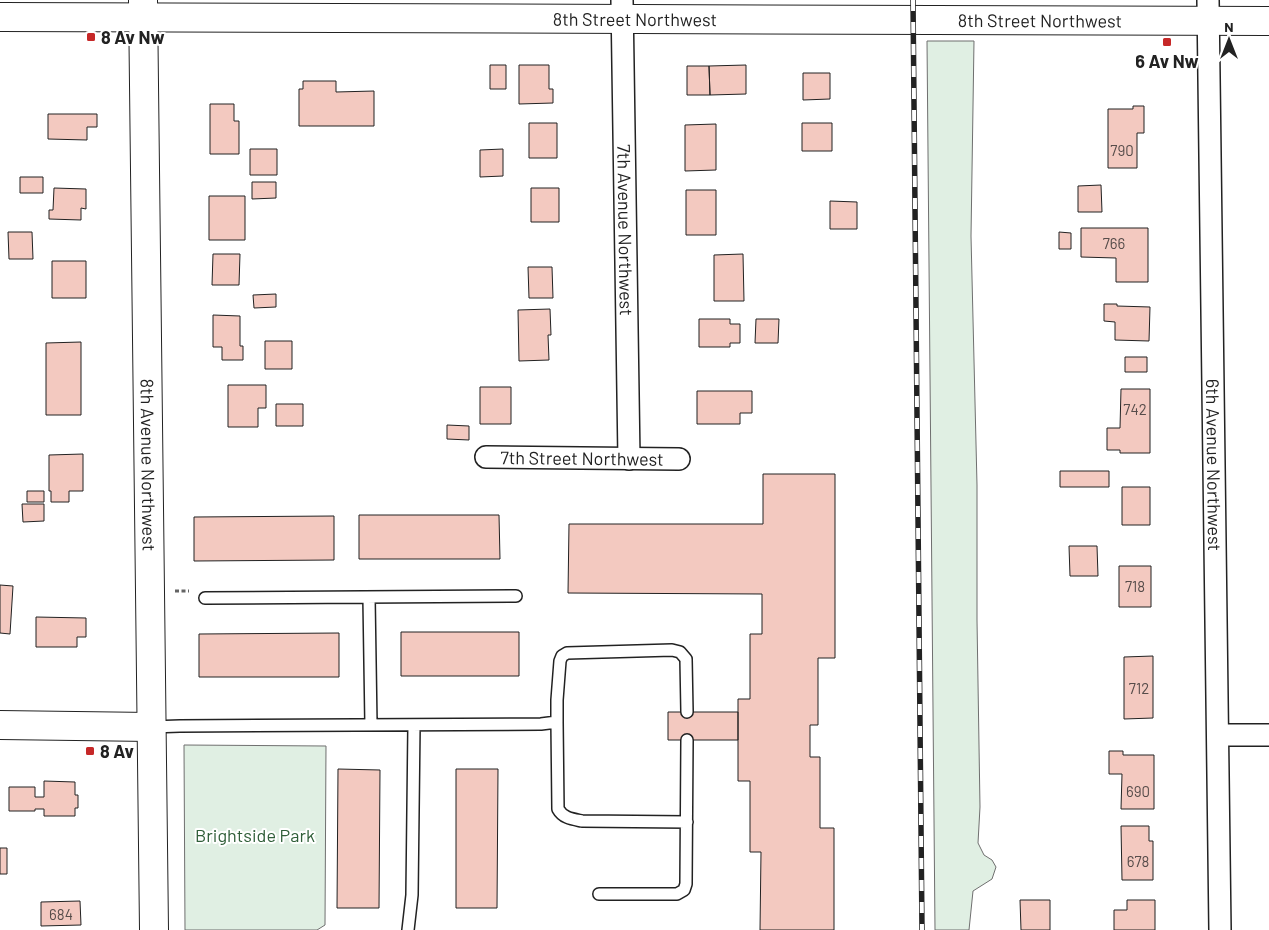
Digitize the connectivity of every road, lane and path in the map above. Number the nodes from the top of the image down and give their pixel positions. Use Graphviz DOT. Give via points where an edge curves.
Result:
graph roads {
  1 [pos="143,9"];
  2 [pos="622,9"];
  3 [pos="1208,10"];
  4 [pos="0,17"];
  5 [pos="1269,21"];
  6 [pos="486,458"];
  7 [pos="629,459"];
  8 [pos="679,459"];
  9 [pos="150,591"];
  10 [pos="516,596"];
  11 [pos="205,598"];
  12 [pos="369,598"];
  13 [pos="687,712"];
  14 [pos="557,722"];
  15 [pos="0,725"];
  16 [pos="371,725"];
  17 [pos="414,725"];
  18 [pos="152,727"];
  19 [pos="1218,735"];
  20 [pos="1269,735"];
  21 [pos="687,740"];
  22 [pos="687,822"];
  23 [pos="599,894"];
  24 [pos="154,930"];
  25 [pos="408,930"];
  26 [pos="1220,930"];
  1 -- 2 [label="street, 8th Street Northwest"];
  1 -- 4 [label="street, 8th Street Northwest"];
  1 -- 9 [label="street, 8th Avenue Northwest"];
  2 -- 3 [label="street, 8th Street Northwest"];
  2 -- 7 [label="street, 7th Avenue Northwest"];
  3 -- 5 [label="street, 8th Street Northwest"];
  3 -- 19 [label="street, 6th Avenue Northwest"];
  6 -- 7 [label="street, 7th Street Northwest"];
  7 -- 8 [label="street, 7th Street Northwest"];
  9 -- 11 [label="path" via="191,591"];
  9 -- 18 [label="street, 8th Avenue Northwest"];
  10 -- 12 [label="lane"];
  11 -- 12 [label="lane"];
  12 -- 16 [label="lane"];
  13 -- 14 [label="lane" via="686,659 680,652 567,653 560,661"];
  14 -- 17 [label="lane"];
  14 -- 22 [label="lane" via="560,814 582,821"];
  15 -- 18 [label="street"];
  16 -- 17 [label="lane"];
  16 -- 18 [label="lane"];
  17 -- 25 [label="lane" via="412,895"];
  18 -- 24 [label="street, 8th Avenue Northwest"];
  19 -- 20 [label="street"];
  19 -- 26 [label="street, 6th Avenue Northwest"];
  21 -- 22 [label="lane"];
  22 -- 23 [label="lane" via="684,890 677,894"];
}
